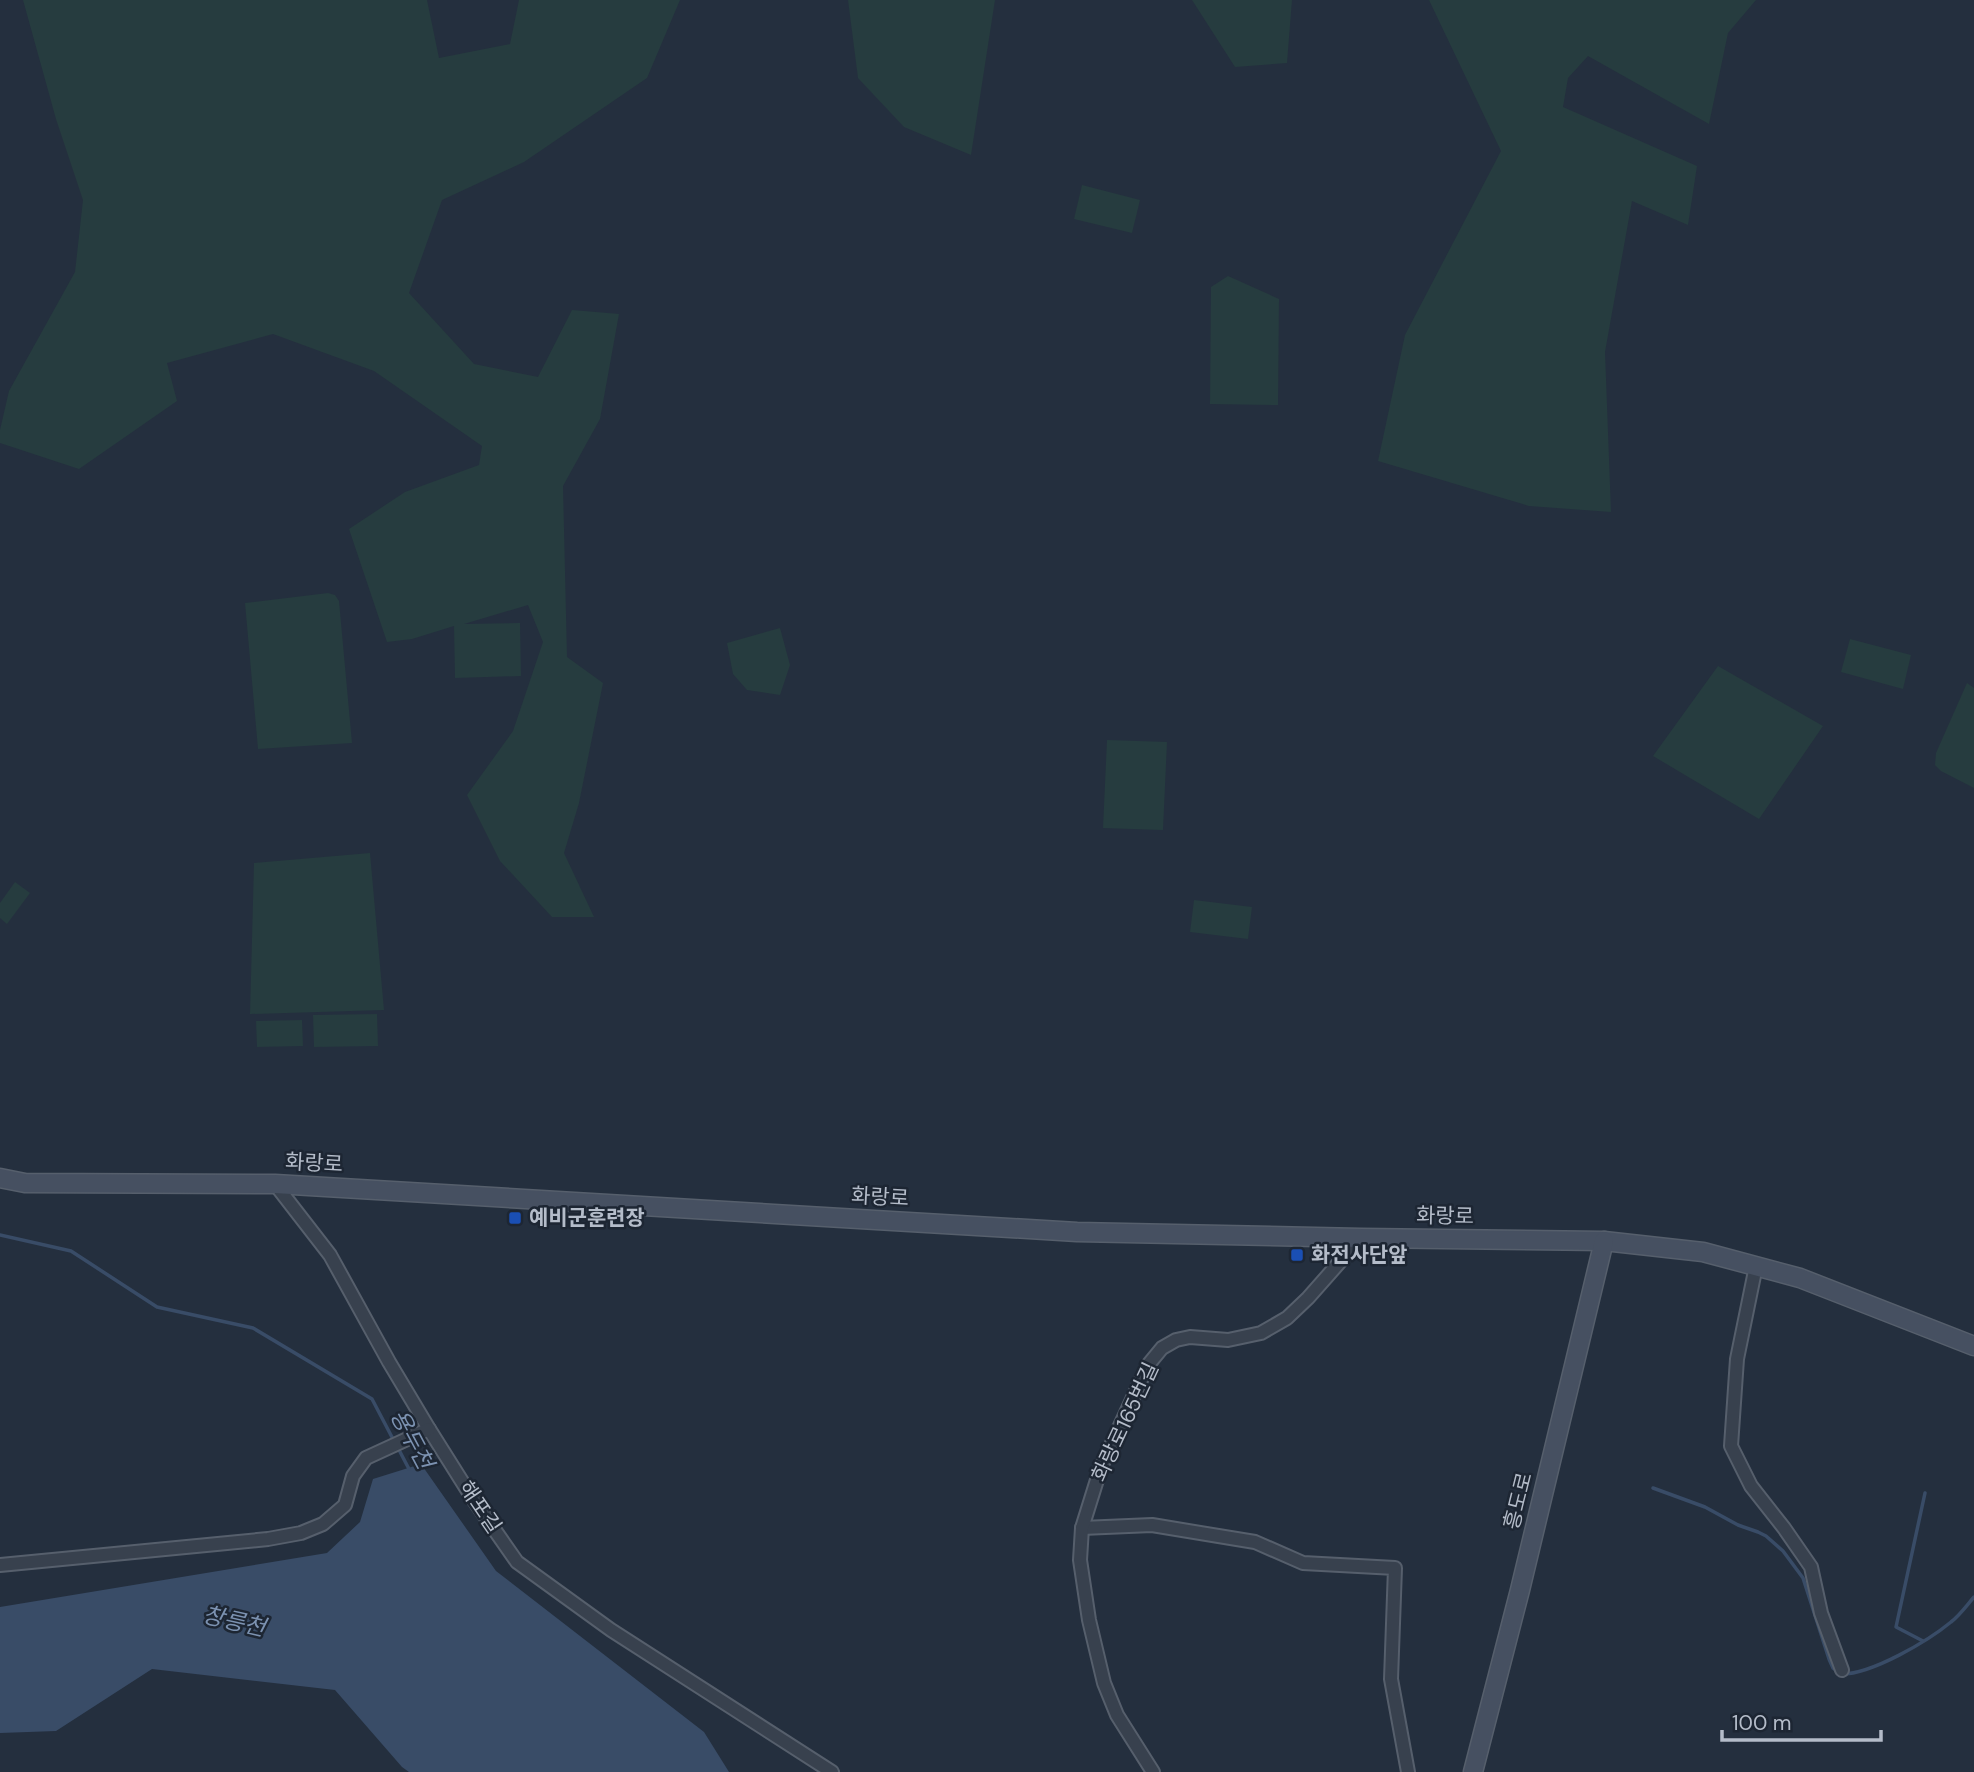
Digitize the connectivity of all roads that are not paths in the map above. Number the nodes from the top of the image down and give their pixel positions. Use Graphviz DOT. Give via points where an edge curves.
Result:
graph roads {
  1 [pos="0,1178"];
  2 [pos="275,1184"];
  3 [pos="1361,1238"];
  4 [pos="1604,1241"];
  5 [pos="1756,1266"];
  6 [pos="1974,1346"];
  7 [pos="429,1429"];
  8 [pos="1082,1528"];
  9 [pos="0,1565"];
  10 [pos="1842,1670"];
  11 [pos="832,1772"];
  12 [pos="1153,1772"];
  13 [pos="1408,1772"];
  14 [pos="1473,1772"];
  1 -- 2 [label="main road, 화랑로" via="25,1183"];
  2 -- 3 [label="main road, 화랑로" via="1077,1232"];
  2 -- 7 [label="street, 해포길" via="330,1255"];
  3 -- 4 [label="main road, 화랑로"];
  3 -- 8 [label="street, 화랑로165번길" via="1287,1318 1261,1333 1228,1340 1176,1339 1162,1348 1148,1365 1101,1467"];
  4 -- 5 [label="main road, 화랑로" via="1703,1252"];
  4 -- 14 [label="main road, 흥도로"];
  5 -- 6 [label="main road, 화랑로" via="1800,1278"];
  5 -- 10 [label="street" via="1737,1359 1731,1446 1751,1486 1811,1567 1821,1613"];
  7 -- 9 [label="street" via="366,1458 353,1476 345,1506 323,1524 301,1533"];
  7 -- 11 [label="street, 해포길" via="517,1562 611,1630"];
  8 -- 12 [label="street, 화랑로165번길" via="1080,1560 1104,1683 1117,1716"];
  8 -- 13 [label="street" via="1152,1525 1255,1542 1303,1563 1395,1568 1391,1679"];
}
